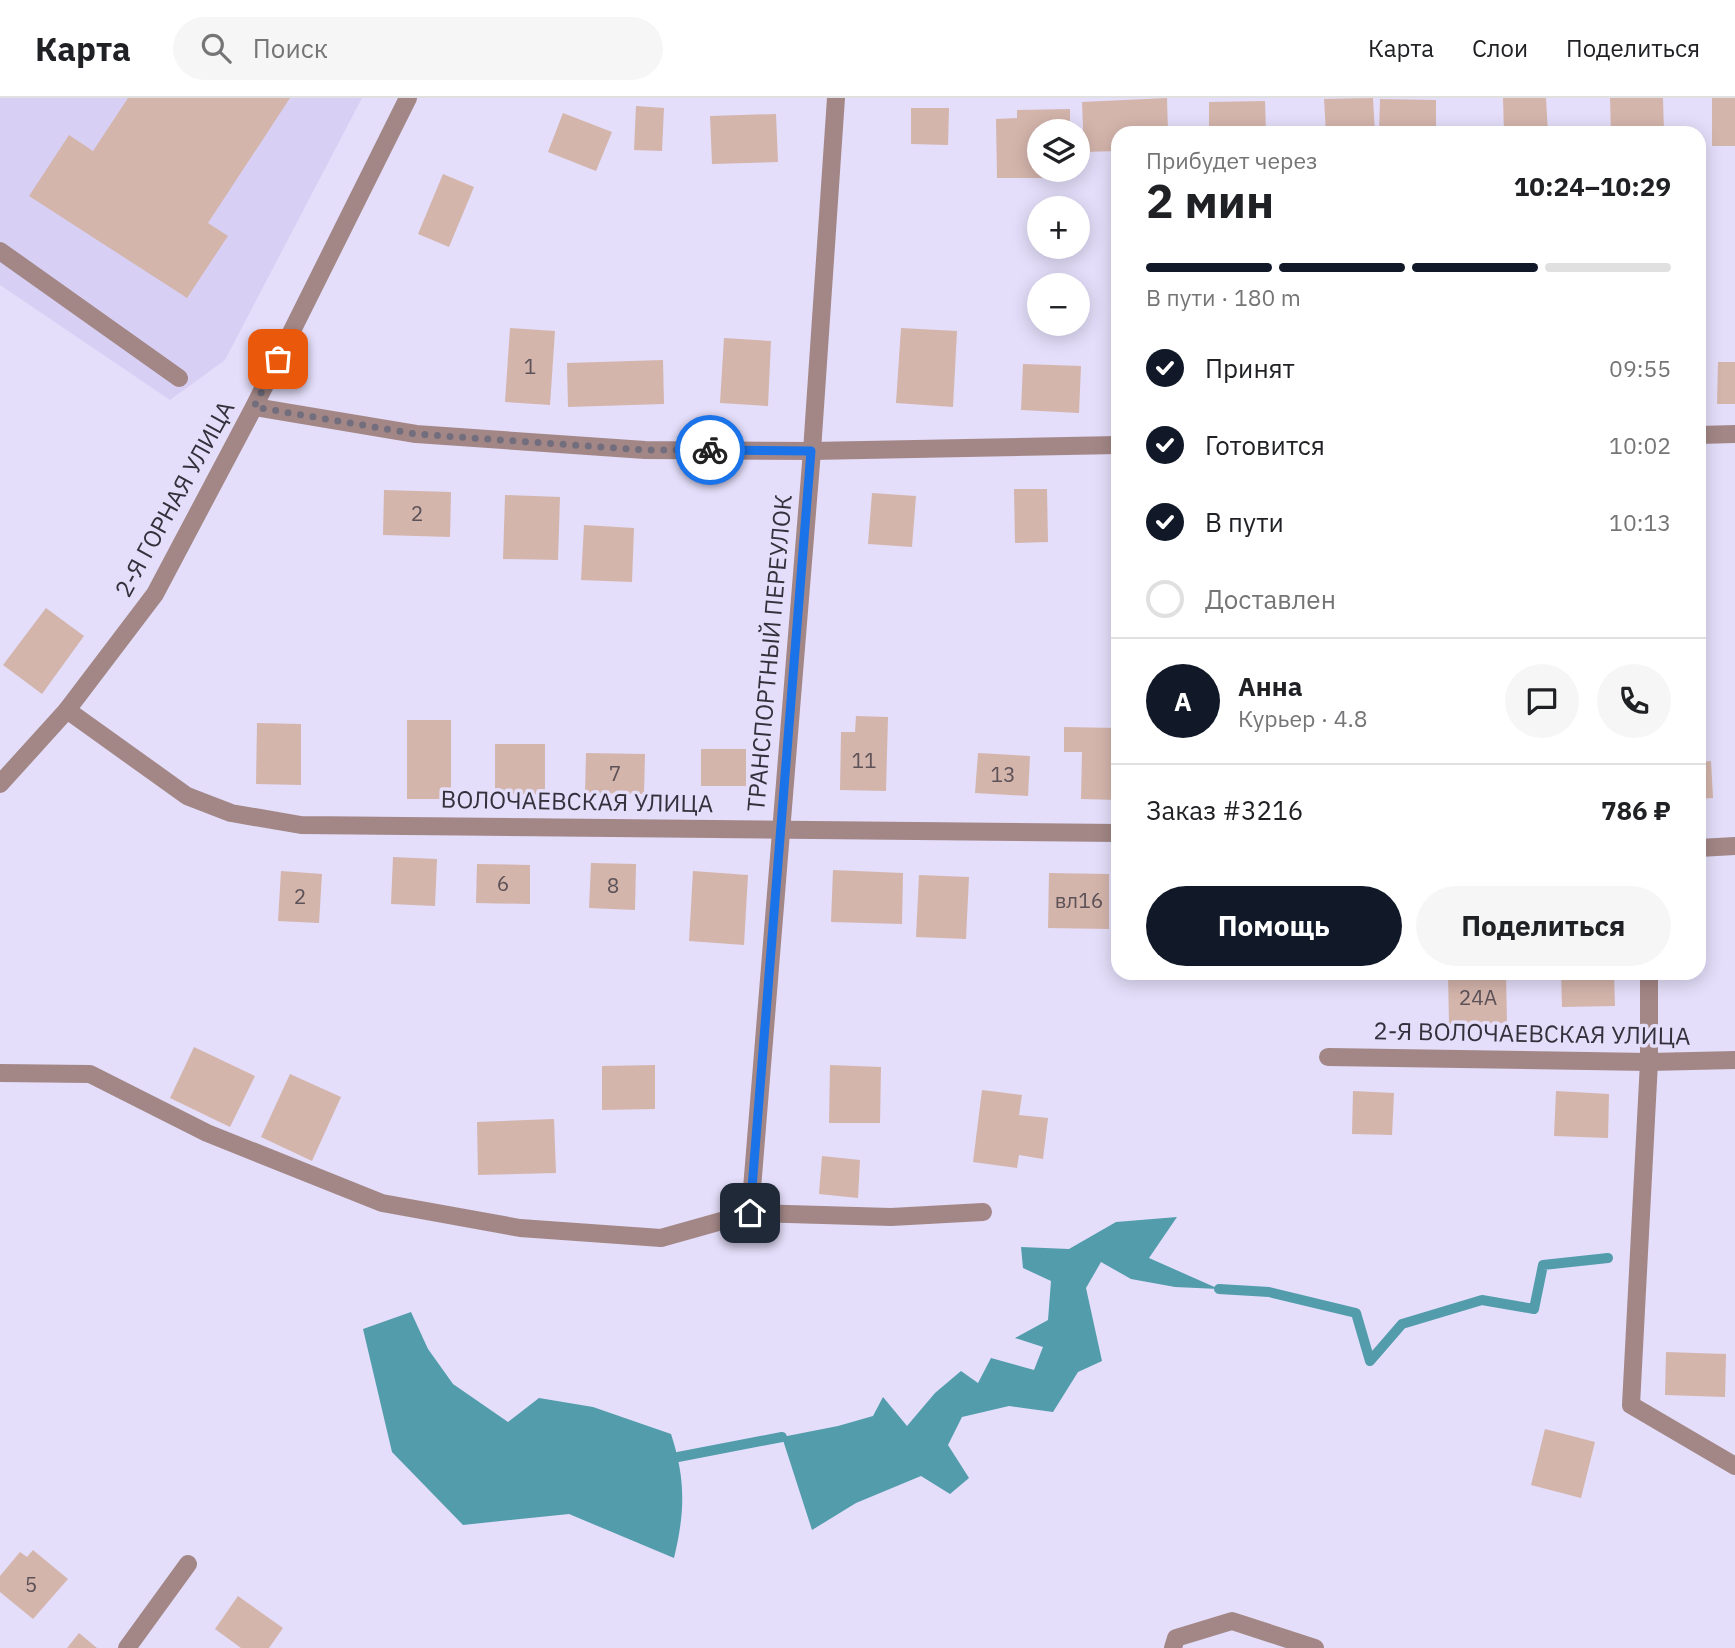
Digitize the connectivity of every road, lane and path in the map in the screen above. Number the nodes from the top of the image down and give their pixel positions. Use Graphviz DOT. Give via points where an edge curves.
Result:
graph roads {
  1 [pos="408,98"];
  2 [pos="836,98"];
  3 [pos="0,251"];
  4 [pos="179,377"];
  5 [pos="254,407"];
  6 [pos="1735,434"];
  7 [pos="1706,435"];
  8 [pos="1111,445"];
  9 [pos="811,451"];
  10 [pos="67,710"];
  11 [pos="0,784"];
  12 [pos="781,829"];
  13 [pos="1111,833"];
  14 [pos="1735,846"];
  15 [pos="1706,848"];
  16 [pos="1649,980"];
  17 [pos="1328,1056"];
  18 [pos="1735,1060"];
  19 [pos="1649,1062"];
  20 [pos="0,1073"];
  21 [pos="983,1212"];
  22 [pos="750,1213"];
  23 [pos="1735,1466"];
  24 [pos="188,1564"];
  25 [pos="127,1648"];
  26 [pos="1173,1648"];
  27 [pos="1315,1648"];
  1 -- 5 [label="street, 2-Я ГОРНАЯ УЛИЦА"];
  2 -- 9 [label="street, ТРАНСПОРТНЫЙ ПЕРЕУЛОК"];
  3 -- 4 [label="street"];
  5 -- 9 [label="street" via="416,434 645,450"];
  5 -- 10 [label="street, 2-Я ГОРНАЯ УЛИЦА" via="155,594"];
  6 -- 7 [label="street"];
  8 -- 9 [label="street"];
  9 -- 12 [label="street, ТРАНСПОРТНЫЙ ПЕРЕУЛОК"];
  10 -- 11 [label="street, 2-Я ГОРНАЯ УЛИЦА"];
  10 -- 12 [label="street, ВОЛОЧАЕВСКАЯ УЛИЦА" via="187,796 231,813 301,825"];
  12 -- 13 [label="street, ВОЛОЧАЕВСКАЯ УЛИЦА"];
  12 -- 22 [label="street, ТРАНСПОРТНЫЙ ПЕРЕУЛОК"];
  14 -- 15 [label="street"];
  16 -- 19 [label="street"];
  17 -- 19 [label="street, 2-Я ВОЛОЧАЕВСКАЯ УЛИЦА"];
  18 -- 19 [label="street, 2-Я ВОЛОЧАЕВСКАЯ УЛИЦА"];
  19 -- 23 [label="street" via="1631,1405"];
  20 -- 22 [label="street" via="90,1074 207,1133 382,1203 520,1228 660,1238"];
  21 -- 22 [label="street" via="891,1217"];
  24 -- 25 [label="street"];
  26 -- 27 [label="street" via="1176,1638 1232,1621"];
}
